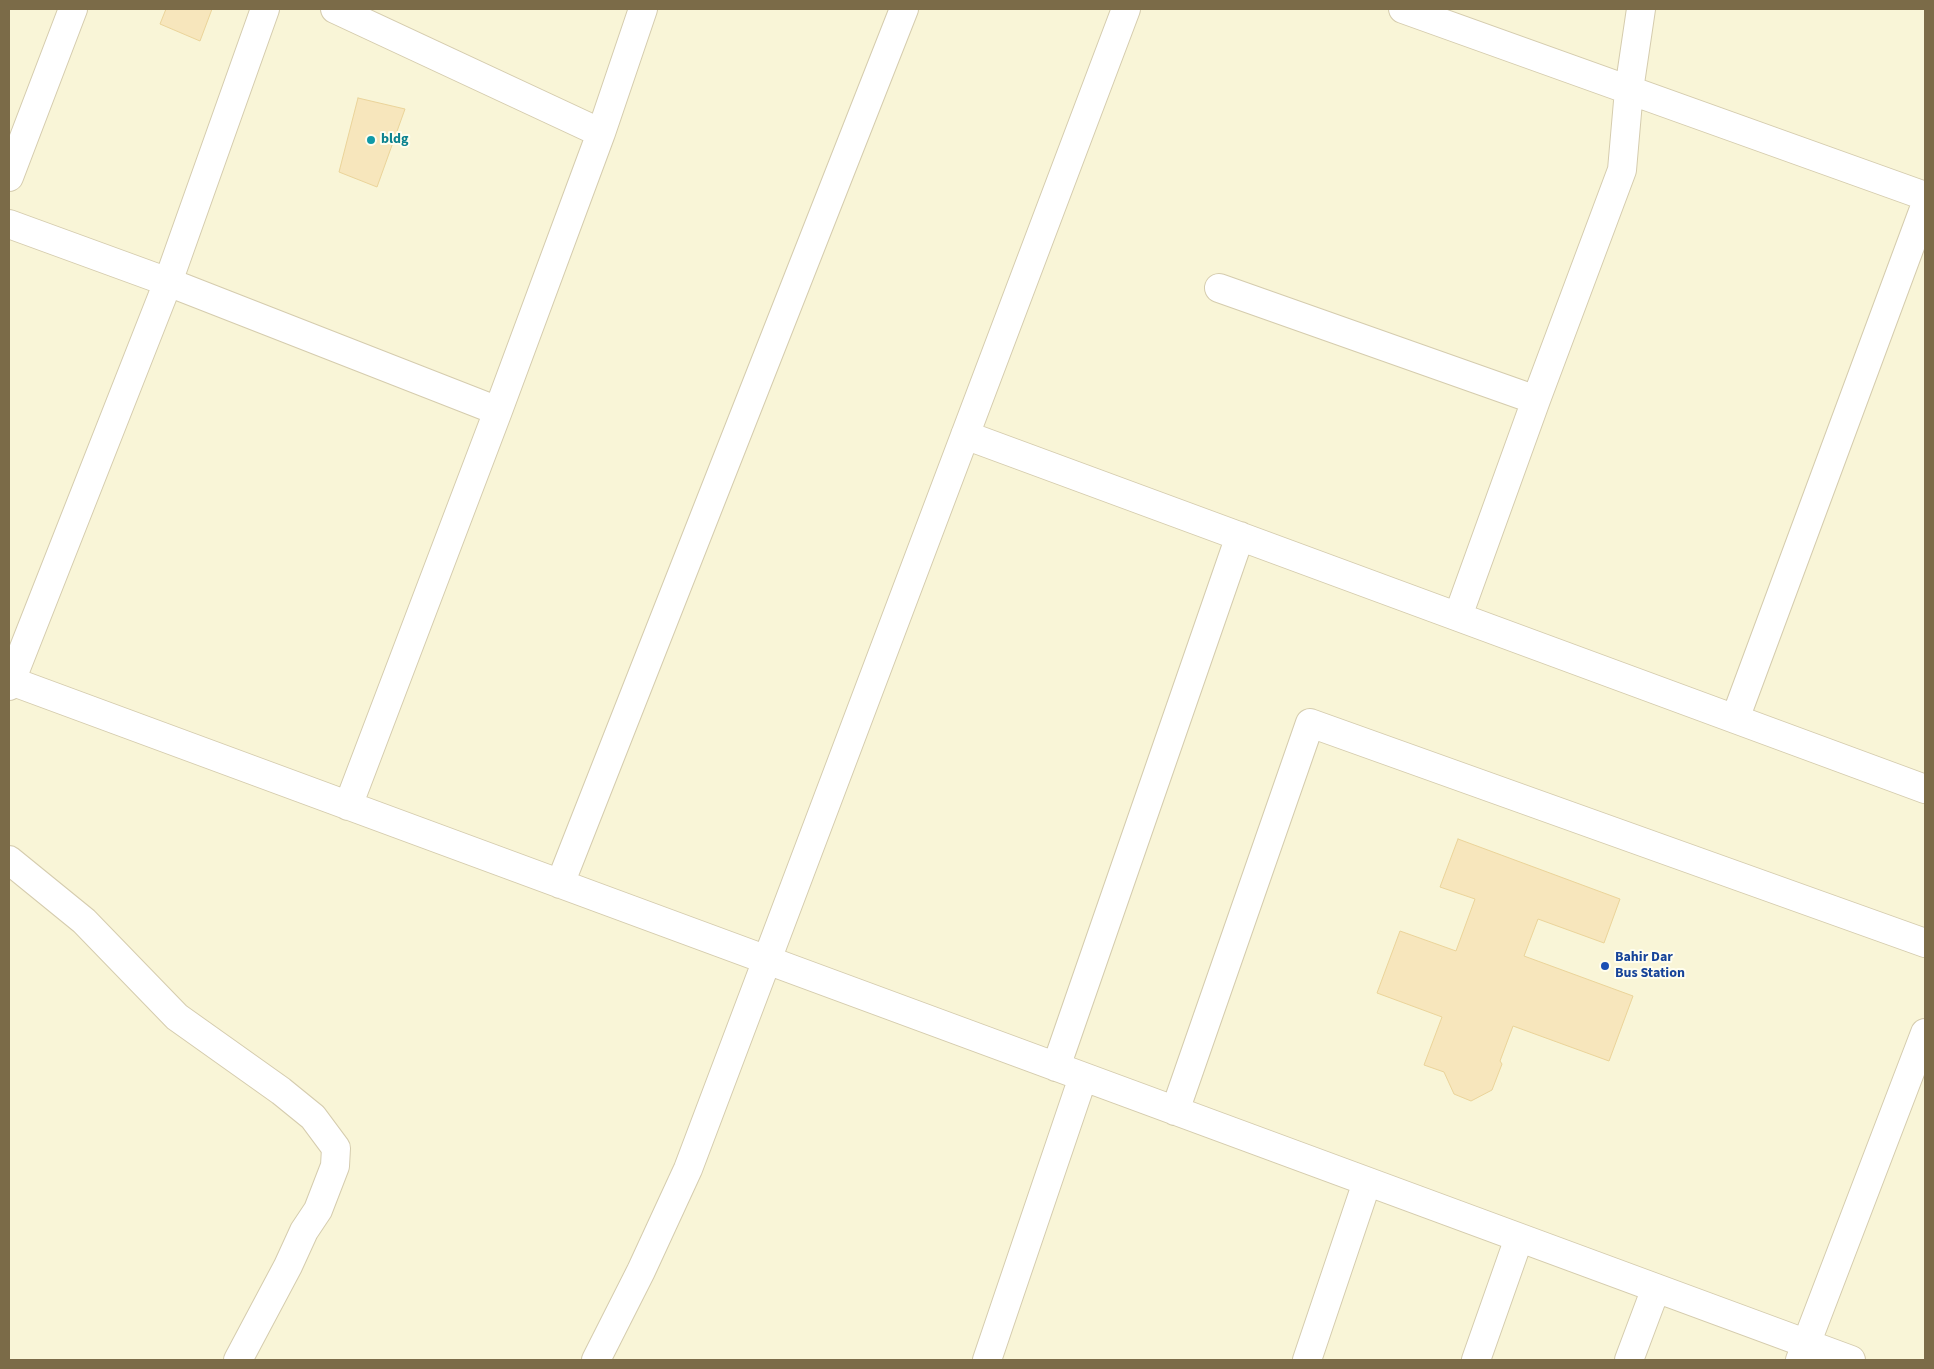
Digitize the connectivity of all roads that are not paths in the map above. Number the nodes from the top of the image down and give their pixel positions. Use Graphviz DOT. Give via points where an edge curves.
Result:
graph roads {
  1 [pos="73,9"];
  2 [pos="265,9"];
  3 [pos="335,9"];
  4 [pos="644,9"];
  5 [pos="904,9"];
  6 [pos="1126,9"];
  7 [pos="1403,9"];
  8 [pos="1641,9"];
  9 [pos="1629,90"];
  10 [pos="601,133"];
  11 [pos="9,177"];
  12 [pos="1925,196"];
  13 [pos="1925,206"];
  14 [pos="9,224"];
  15 [pos="168,282"];
  16 [pos="1218,288"];
  17 [pos="1536,400"];
  18 [pos="498,411"];
  19 [pos="965,435"];
  20 [pos="1240,536"];
  21 [pos="1458,616"];
  22 [pos="10,684"];
  23 [pos="1735,719"];
  24 [pos="1925,789"];
  25 [pos="348,806"];
  26 [pos="9,860"];
  27 [pos="560,884"];
  28 [pos="1925,943"];
  29 [pos="768,961"];
  30 [pos="1925,1033"];
  31 [pos="1056,1067"];
  32 [pos="1083,1077"];
  33 [pos="1175,1111"];
  34 [pos="1367,1182"];
  35 [pos="1519,1238"];
  36 [pos="1656,1288"];
  37 [pos="1803,1352"];
  38 [pos="238,1360"];
  39 [pos="596,1360"];
  40 [pos="987,1360"];
  41 [pos="1307,1360"];
  42 [pos="1476,1360"];
  43 [pos="1629,1360"];
  44 [pos="1851,1360"];
  1 -- 11 [label="street"];
  2 -- 15 [label="street"];
  3 -- 10 [label="street"];
  4 -- 10 [label="street"];
  5 -- 27 [label="street"];
  6 -- 19 [label="street"];
  7 -- 9 [label="street"];
  8 -- 9 [label="street"];
  9 -- 12 [label="street"];
  9 -- 17 [label="street" via="1622,170"];
  10 -- 18 [label="street"];
  13 -- 23 [label="street"];
  14 -- 15 [label="street"];
  15 -- 18 [label="street"];
  15 -- 22 [label="street"];
  16 -- 17 [label="street"];
  17 -- 21 [label="street"];
  18 -- 25 [label="street"];
  19 -- 20 [label="street"];
  19 -- 29 [label="street"];
  20 -- 21 [label="street"];
  20 -- 31 [label="street"];
  21 -- 23 [label="street"];
  22 -- 25 [label="street"];
  23 -- 24 [label="street"];
  25 -- 27 [label="street"];
  26 -- 38 [label="street" via="84,921 177,1017 281,1091 313,1118 336,1148 335,1166 318,1210"];
  27 -- 29 [label="street"];
  28 -- 33 [label="street" via="1310,723"];
  29 -- 31 [label="street"];
  29 -- 39 [label="street" via="688,1169"];
  30 -- 37 [label="street"];
  31 -- 32 [label="street"];
  32 -- 33 [label="street"];
  32 -- 40 [label="street"];
  33 -- 34 [label="street"];
  34 -- 35 [label="street"];
  34 -- 41 [label="street"];
  35 -- 36 [label="street"];
  35 -- 42 [label="street"];
  36 -- 37 [label="street"];
  36 -- 43 [label="street"];
  37 -- 44 [label="street"];
}
